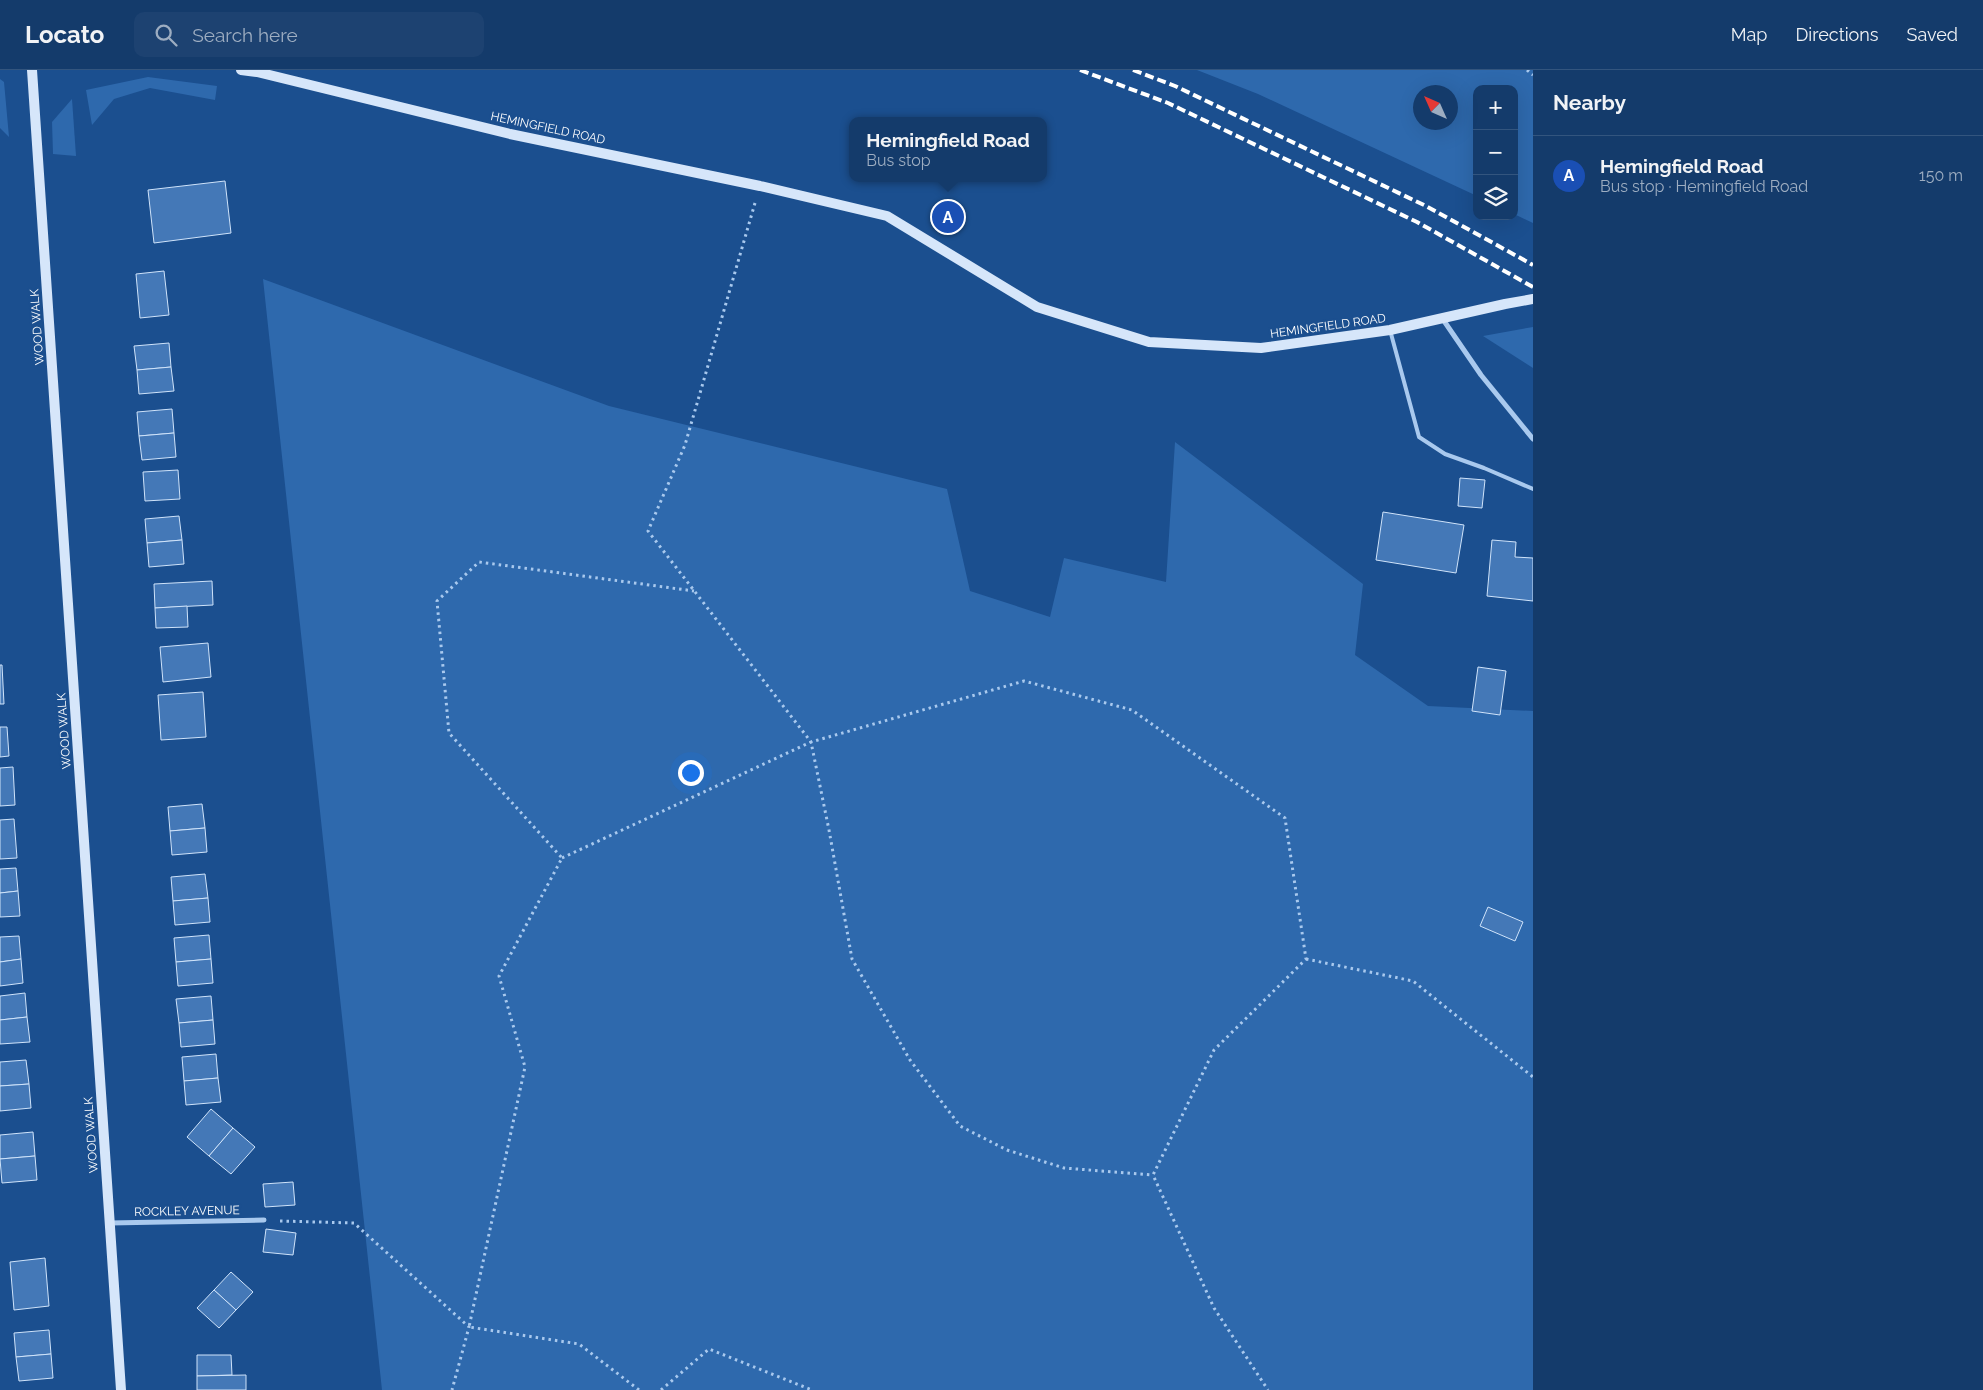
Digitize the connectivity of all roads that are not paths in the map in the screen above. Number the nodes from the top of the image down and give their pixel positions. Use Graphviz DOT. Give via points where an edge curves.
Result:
graph roads {
  1 [pos="32,70"];
  2 [pos="241,70"];
  3 [pos="1533,300"];
  4 [pos="1442,318"];
  5 [pos="1390,330"];
  6 [pos="1533,439"];
  7 [pos="1533,489"];
  8 [pos="264,1220"];
  9 [pos="110,1223"];
  10 [pos="121,1390"];
  1 -- 9 [label="street, WOOD WALK"];
  2 -- 5 [label="street, HEMINGFIELD ROAD" via="510,134 887,216 1037,307 1149,342 1261,348"];
  3 -- 4 [label="street, HEMINGFIELD ROAD"];
  4 -- 5 [label="street, HEMINGFIELD ROAD"];
  4 -- 6 [label="street" via="1481,375"];
  5 -- 7 [label="lane" via="1418,437 1445,454"];
  8 -- 9 [label="street, ROCKLEY AVENUE"];
  9 -- 10 [label="street, WOOD WALK"];
}
